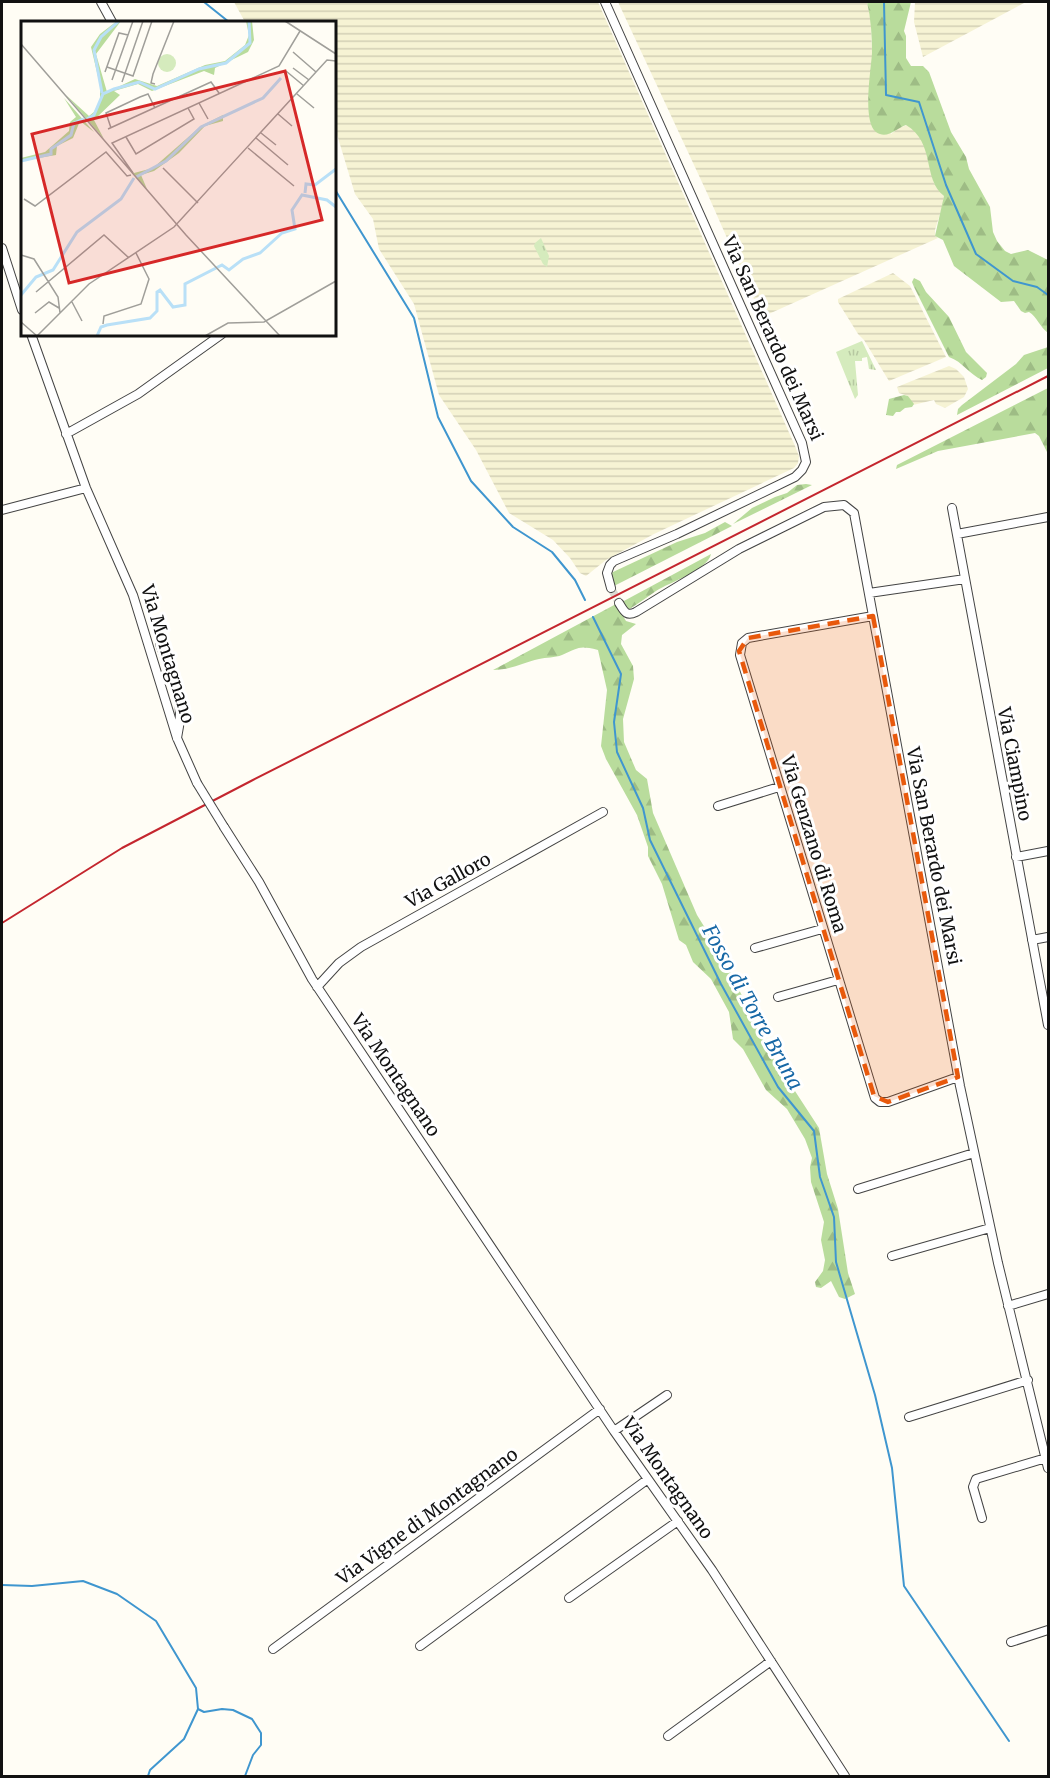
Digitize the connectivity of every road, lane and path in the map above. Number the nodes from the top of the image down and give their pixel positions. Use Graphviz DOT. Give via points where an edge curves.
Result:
graph roads {
  1 [pos="101,2"];
  2 [pos="605,2"];
  3 [pos="111,21"];
  4 [pos="2,248"];
  5 [pos="21,307"];
  6 [pos="32,336"];
  7 [pos="219,336"];
  8 [pos="66,434"];
  9 [pos="86,488"];
  10 [pos="952,508"];
  11 [pos="2,510"];
  12 [pos="1048,517"];
  13 [pos="957,534"];
  14 [pos="965,579"];
  15 [pos="611,588"];
  16 [pos="869,593"];
  17 [pos="619,603"];
  18 [pos="873,616"];
  19 [pos="160,644"];
  20 [pos="177,738"];
  21 [pos="779,787"];
  22 [pos="718,806"];
  23 [pos="603,812"];
  24 [pos="1048,851"];
  25 [pos="1016,858"];
  26 [pos="822,929"];
  27 [pos="1048,937"];
  28 [pos="1032,940"];
  29 [pos="755,948"];
  30 [pos="838,980"];
  31 [pos="317,987"];
  32 [pos="778,997"];
  33 [pos="1048,1025"];
  34 [pos="958,1077"];
  35 [pos="974,1153"];
  36 [pos="858,1189"];
  37 [pos="990,1228"];
  38 [pos="892,1256"];
  39 [pos="1048,1294"];
  40 [pos="1008,1306"];
  41 [pos="1028,1380"];
  42 [pos="667,1395"];
  43 [pos="600,1409"];
  44 [pos="909,1417"];
  45 [pos="615,1431"];
  46 [pos="1046,1458"];
  47 [pos="1048,1468"];
  48 [pos="648,1479"];
  49 [pos="982,1518"];
  50 [pos="678,1521"];
  51 [pos="569,1599"];
  52 [pos="1048,1630"];
  53 [pos="1011,1642"];
  54 [pos="420,1646"];
  55 [pos="273,1649"];
  56 [pos="771,1661"];
  57 [pos="668,1736"];
  58 [pos="845,1776"];
  1 -- 3 [label="street"];
  2 -- 15 [label="street, Via San Berardo dei Marsi" via="806,458 795,477 612,562 607,573"];
  4 -- 5 [label="street"];
  6 -- 8 [label="street, Via Montagnano"];
  7 -- 8 [label="street" via="131,399"];
  8 -- 9 [label="street, Via Montagnano"];
  9 -- 11 [label="street"];
  9 -- 20 [label="street, Via Montagnano" via="137,605"];
  10 -- 13 [label="street, Via Ciampino"];
  12 -- 13 [label="street"];
  13 -- 14 [label="street, Via Ciampino"];
  14 -- 16 [label="street"];
  14 -- 25 [label="street, Via Ciampino"];
  16 -- 17 [label="street, Via San Berardo dei Marsi" via="855,515 849,507 838,504 821,508 734,552 633,614 626,613"];
  16 -- 18 [label="street, Via San Berardo dei Marsi"];
  18 -- 21 [label="street, Via Genzano di Roma" via="748,638 742,643 741,661"];
  18 -- 34 [label="street, Via San Berardo dei Marsi"];
  19 -- 20 [label="street" via="180,699"];
  20 -- 31 [label="street, Via Montagnano, bridge" via="197,783 259,882"];
  21 -- 22 [label="street"];
  21 -- 26 [label="street, Via Genzano di Roma"];
  23 -- 31 [label="street, Via Galloro" via="361,947"];
  24 -- 25 [label="street"];
  25 -- 28 [label="street, Via Ciampino"];
  26 -- 29 [label="street"];
  26 -- 30 [label="street, Via Genzano di Roma"];
  27 -- 28 [label="street"];
  28 -- 33 [label="street, Via Ciampino"];
  30 -- 32 [label="street"];
  30 -- 34 [label="street, Via Genzano di Roma" via="878,1101 892,1101"];
  31 -- 43 [label="street, Via Montagnano"];
  34 -- 35 [label="street, Via San Berardo dei Marsi"];
  35 -- 36 [label="street"];
  35 -- 37 [label="street, Via San Berardo dei Marsi"];
  37 -- 38 [label="street"];
  37 -- 40 [label="street, Via San Berardo dei Marsi"];
  39 -- 40 [label="street"];
  40 -- 41 [label="street, Via San Berardo dei Marsi"];
  41 -- 44 [label="street"];
  41 -- 46 [label="street, Via San Berardo dei Marsi"];
  42 -- 45 [label="street"];
  43 -- 45 [label="street, Via Montagnano"];
  43 -- 55 [label="street, Via Vigne di Montagnano"];
  45 -- 48 [label="street, Via Montagnano"];
  46 -- 47 [label="street, Via San Berardo dei Marsi"];
  46 -- 49 [label="street" via="976,1479 973,1487"];
  48 -- 50 [label="street, Via Montagnano"];
  48 -- 54 [label="street"];
  50 -- 51 [label="street"];
  50 -- 56 [label="street, Via Montagnano"];
  52 -- 53 [label="street"];
  56 -- 57 [label="street"];
  56 -- 58 [label="street, Via Montagnano"];
}
